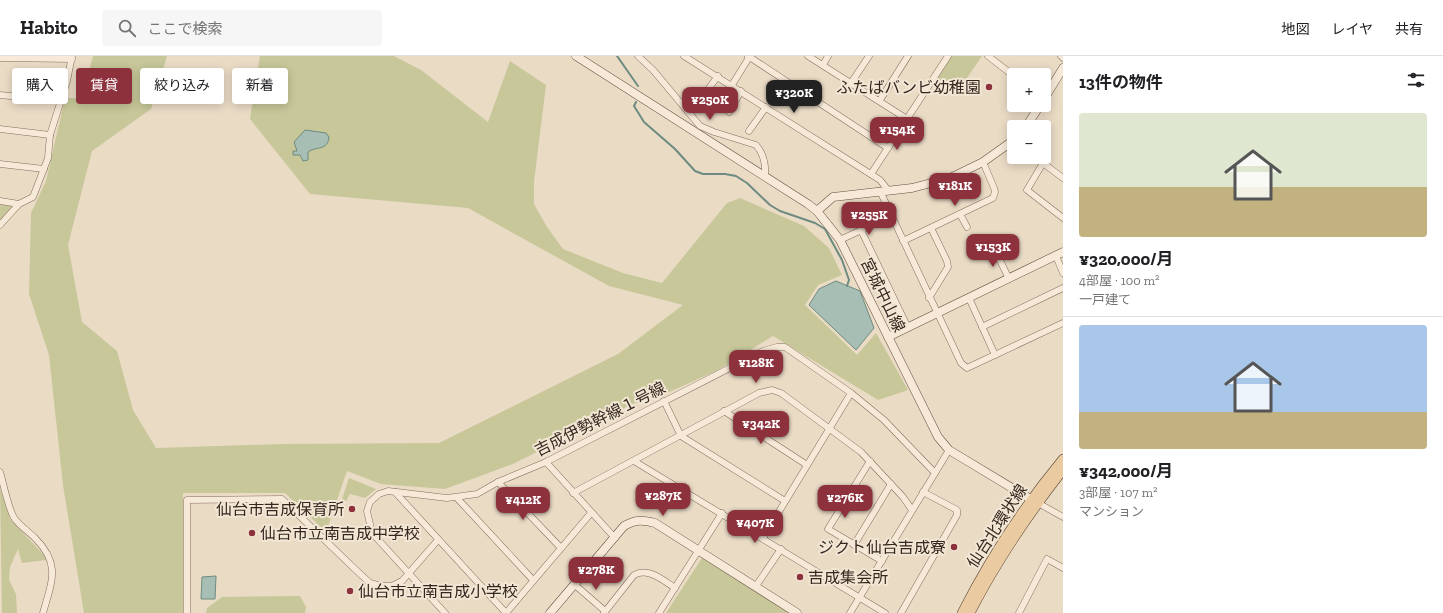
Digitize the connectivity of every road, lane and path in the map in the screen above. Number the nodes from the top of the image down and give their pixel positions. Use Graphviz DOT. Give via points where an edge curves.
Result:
graph roads {
  1 [pos="576,56"];
  2 [pos="638,56"];
  3 [pos="684,56"];
  4 [pos="749,56"];
  5 [pos="808,56"];
  6 [pos="828,56"];
  7 [pos="869,56"];
  8 [pos="908,56"];
  9 [pos="948,56"];
  10 [pos="988,56"];
  11 [pos="72,57"];
  12 [pos="0,58"];
  13 [pos="822,65"];
  14 [pos="1063,68"];
  15 [pos="1007,71"];
  16 [pos="68,76"];
  17 [pos="718,76"];
  18 [pos="851,83"];
  19 [pos="732,85"];
  20 [pos="1051,87"];
  21 [pos="741,91"];
  22 [pos="0,95"];
  23 [pos="12,96"];
  24 [pos="703,96"];
  25 [pos="880,100"];
  26 [pos="59,104"];
  27 [pos="766,107"];
  28 [pos="728,112"];
  29 [pos="907,119"];
  30 [pos="0,129"];
  31 [pos="749,132"];
  32 [pos="50,135"];
  33 [pos="1007,145"];
  34 [pos="888,148"];
  35 [pos="983,162"];
  36 [pos="0,164"];
  37 [pos="44,169"];
  38 [pos="871,174"];
  39 [pos="765,177"];
  40 [pos="1063,178"];
  41 [pos="884,191"];
  42 [pos="0,201"];
  43 [pos="20,204"];
  44 [pos="817,211"];
  45 [pos="960,214"];
  46 [pos="891,216"];
  47 [pos="1063,218"];
  48 [pos="0,225"];
  49 [pos="967,227"];
  50 [pos="931,228"];
  51 [pos="861,230"];
  52 [pos="840,240"];
  53 [pos="903,241"];
  54 [pos="995,250"];
  55 [pos="1059,254"];
  56 [pos="1063,273"];
  57 [pos="1008,279"];
  58 [pos="1063,288"];
  59 [pos="929,298"];
  60 [pos="969,298"];
  61 [pos="937,314"];
  62 [pos="1063,322"];
  63 [pos="982,327"];
  64 [pos="908,328"];
  65 [pos="888,337"];
  66 [pos="996,355"];
  67 [pos="851,393"];
  68 [pos="664,401"];
  69 [pos="724,411"];
  70 [pos="830,429"];
  71 [pos="681,436"];
  72 [pos="949,450"];
  73 [pos="1063,459"];
  74 [pos="634,461"];
  75 [pos="870,461"];
  76 [pos="546,462"];
  77 [pos="807,465"];
  78 [pos="1063,470"];
  79 [pos="0,472"];
  80 [pos="935,473"];
  81 [pos="498,482"];
  82 [pos="891,484"];
  83 [pos="395,492"];
  84 [pos="924,492"];
  85 [pos="573,493"];
  86 [pos="458,498"];
  87 [pos="785,501"];
  88 [pos="1034,501"];
  89 [pos="912,510"];
  90 [pos="591,513"];
  91 [pos="722,514"];
  92 [pos="1063,517"];
  93 [pos="615,538"];
  94 [pos="763,538"];
  95 [pos="438,540"];
  96 [pos="854,545"];
  97 [pos="560,547"];
  98 [pos="781,549"];
  99 [pos="698,551"];
  100 [pos="882,561"];
  101 [pos="1063,568"];
  102 [pos="409,574"];
  103 [pos="533,580"];
  104 [pos="575,585"];
  105 [pos="756,586"];
  106 [pos="675,588"];
  107 [pos="860,597"];
  108 [pos="604,612"];
  109 [pos="43,613"];
  110 [pos="187,613"];
  111 [pos="445,613"];
  112 [pos="506,613"];
  113 [pos="550,613"];
  114 [pos="659,613"];
  115 [pos="797,613"];
  116 [pos="850,613"];
  117 [pos="885,613"];
  118 [pos="901,613"];
  119 [pos="962,613"];
  120 [pos="970,613"];
  121 [pos="1019,613"];
  1 -- 39 [label="street, 宮城中山線"];
  2 -- 39 [label="street" via="700,126 756,145 764,161"];
  3 -- 17 [label="street"];
  4 -- 19 [label="street"];
  4 -- 34 [label="street"];
  5 -- 13 [label="street"];
  6 -- 13 [label="street"];
  7 -- 18 [label="street"];
  8 -- 25 [label="street"];
  9 -- 29 [label="street"];
  10 -- 15 [label="street"];
  11 -- 12 [label="street"];
  11 -- 16 [label="street"];
  13 -- 18 [label="street"];
  14 -- 20 [label="street"];
  17 -- 19 [label="street"];
  17 -- 24 [label="street"];
  18 -- 25 [label="street"];
  19 -- 21 [label="street"];
  21 -- 27 [label="street"];
  21 -- 28 [label="street"];
  22 -- 23 [label="street"];
  25 -- 29 [label="street"];
  26 -- 32 [label="street"];
  27 -- 31 [label="street"];
  27 -- 38 [label="street"];
  29 -- 34 [label="street"];
  30 -- 32 [label="street"];
  32 -- 37 [label="street" via="48,158"];
  33 -- 35 [label="street"];
  34 -- 38 [label="street"];
  35 -- 41 [label="street" via="933,184"];
  35 -- 45 [label="street" via="995,192 993,198"];
  36 -- 37 [label="street"];
  37 -- 43 [label="street" via="33,197"];
  38 -- 41 [label="street" via="880,180"];
  39 -- 44 [label="street, 宮城中山線"];
  40 -- 47 [label="street" via="1043,163 1027,190"];
  41 -- 44 [label="street" via="834,197"];
  41 -- 46 [label="street"];
  42 -- 43 [label="street"];
  43 -- 48 [label="street"];
  44 -- 52 [label="street, 宮城中山線"];
  45 -- 49 [label="street"];
  45 -- 50 [label="street"];
  46 -- 51 [label="street"];
  46 -- 53 [label="street"];
  50 -- 53 [label="street"];
  50 -- 59 [label="street" via="948,267"];
  51 -- 52 [label="street"];
  51 -- 64 [label="street"];
  52 -- 65 [label="street, 宮城中山線"];
  53 -- 59 [label="street"];
  54 -- 57 [label="street"];
  55 -- 56 [label="street"];
  55 -- 57 [label="street"];
  57 -- 60 [label="street"];
  58 -- 63 [label="street"];
  59 -- 61 [label="street"];
  60 -- 61 [label="street"];
  60 -- 63 [label="street"];
  61 -- 64 [label="street"];
  61 -- 66 [label="street" via="961,363 966,368"];
  62 -- 66 [label="street"];
  63 -- 66 [label="street"];
  64 -- 65 [label="street"];
  65 -- 72 [label="street, 宮城中山線" via="938,437"];
  67 -- 68 [label="street, 吉成伊勢幹線１号線" via="785,347 777,347 763,351"];
  67 -- 70 [label="street"];
  67 -- 80 [label="street, 吉成伊勢幹線１号線" via="884,420"];
  68 -- 71 [label="street"];
  68 -- 76 [label="street, 吉成伊勢幹線１号線"];
  69 -- 70 [label="street" via="762,391 772,390 781,393"];
  69 -- 71 [label="street"];
  69 -- 77 [label="street"];
  70 -- 75 [label="street"];
  70 -- 77 [label="street"];
  71 -- 74 [label="street"];
  71 -- 87 [label="street"];
  72 -- 80 [label="street"];
  72 -- 88 [label="street, 宮城中山線"];
  73 -- 88 [label="main road, 仙台北環状線"];
  74 -- 85 [label="street"];
  74 -- 91 [label="street"];
  75 -- 82 [label="street"];
  75 -- 96 [label="street" via="828,529"];
  76 -- 81 [label="street, 吉成伊勢幹線１号線"];
  76 -- 85 [label="street"];
  77 -- 87 [label="street"];
  78 -- 88 [label="main road, 仙台北環状線"];
  79 -- 109 [label="street" via="14,518 48,553 53,566 52,582"];
  80 -- 84 [label="street"];
  81 -- 86 [label="street, 吉成伊勢幹線１号線" via="477,494"];
  81 -- 97 [label="street"];
  82 -- 89 [label="street"];
  82 -- 96 [label="street"];
  83 -- 86 [label="street, 吉成伊勢幹線１号線"];
  83 -- 95 [label="street"];
  83 -- 102 [label="street, 吉成伊勢幹線１号線" via="388,490 370,502 367,511 368,524 372,533"];
  84 -- 89 [label="street"];
  84 -- 118 [label="street" via="957,510 957,515"];
  85 -- 90 [label="street"];
  86 -- 103 [label="street"];
  87 -- 94 [label="street"];
  88 -- 92 [label="street"];
  88 -- 119 [label="main road, 仙台北環状線" via="988,565"];
  88 -- 120 [label="main road, 仙台北環状線"];
  89 -- 100 [label="street"];
  90 -- 93 [label="street"];
  90 -- 97 [label="street"];
  91 -- 94 [label="street"];
  91 -- 99 [label="street"];
  93 -- 99 [label="street" via="624,526 633,521 643,520 655,523"];
  93 -- 104 [label="street"];
  94 -- 98 [label="street"];
  95 -- 102 [label="street"];
  95 -- 112 [label="street"];
  96 -- 100 [label="street"];
  97 -- 103 [label="street"];
  98 -- 105 [label="street"];
  98 -- 107 [label="street"];
  99 -- 105 [label="street"];
  99 -- 106 [label="street"];
  100 -- 107 [label="street"];
  101 -- 121 [label="street" via="1047,559"];
  102 -- 110 [label="street" via="392,586 370,583 282,500 187,500"];
  102 -- 111 [label="street, 吉成伊勢幹線１号線"];
  103 -- 112 [label="street"];
  104 -- 108 [label="street"];
  104 -- 113 [label="street"];
  105 -- 115 [label="street"];
  106 -- 108 [label="street" via="647,572 639,572"];
  106 -- 114 [label="street"];
  107 -- 116 [label="street"];
  107 -- 117 [label="street"];
}
